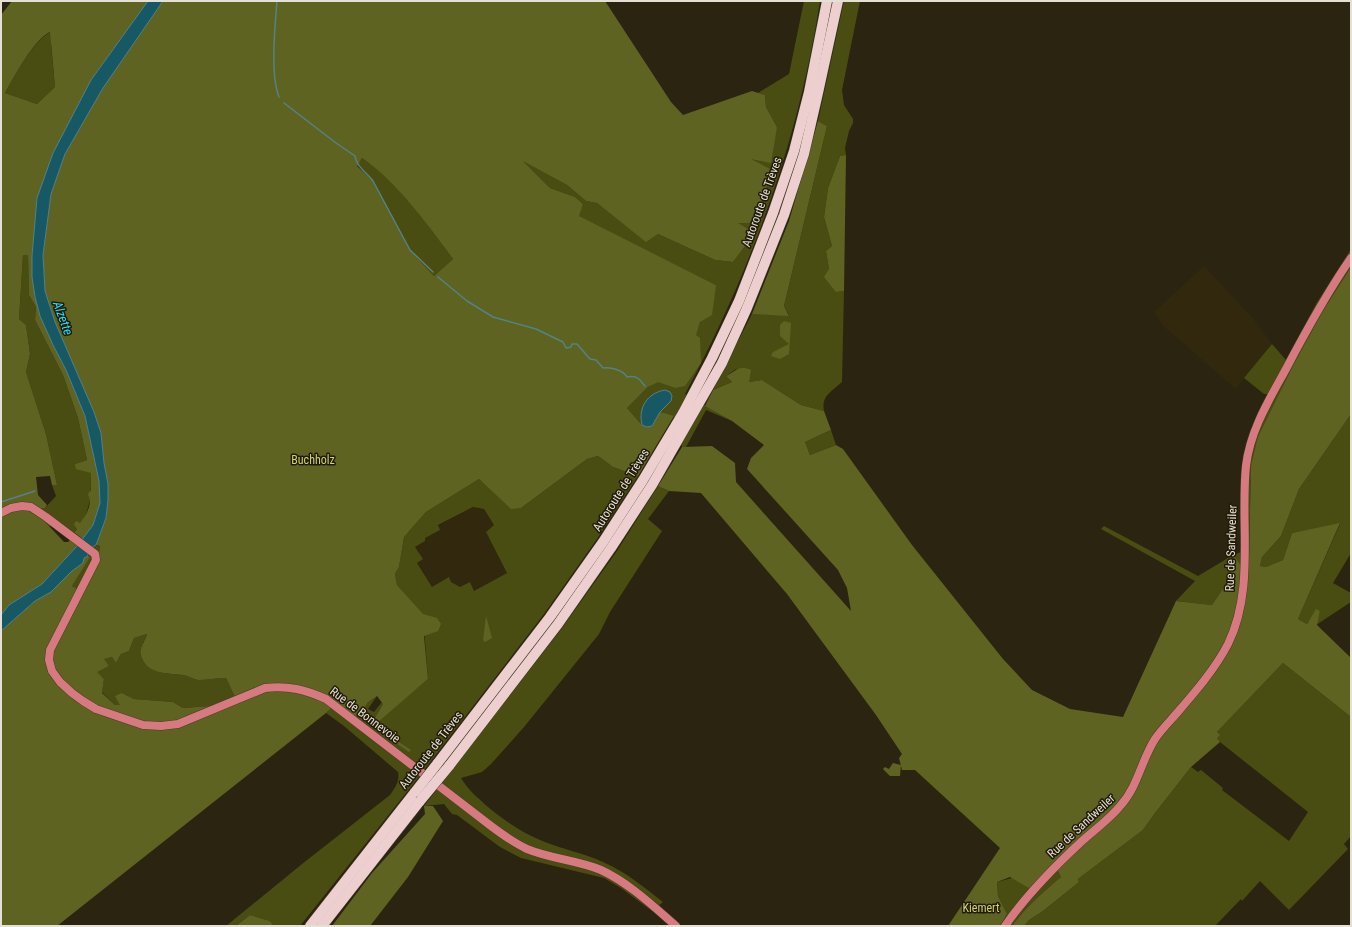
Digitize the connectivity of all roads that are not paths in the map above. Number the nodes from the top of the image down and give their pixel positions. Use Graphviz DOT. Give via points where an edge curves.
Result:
graph roads {
  1 [pos="828,1"];
  2 [pos="838,1"];
  3 [pos="1351,258"];
  4 [pos="717,360"];
  5 [pos="1,513"];
  6 [pos="310,926"];
  7 [pos="322,926"];
  8 [pos="676,926"];
  9 [pos="1005,926"];
  1 -- 4 [label="highway, Autoroute de Trèves" via="794,151"];
  2 -- 4 [label="highway, Autoroute de Trèves" via="804,154 784,215 747,308"];
  3 -- 9 [label="main road, Rue de Sandweiler" via="1305,332 1253,434 1246,465 1244,491 1243,591 1228,643 1215,666 1155,739 1131,793 1055,866 1024,899"];
  4 -- 6 [label="highway, Autoroute de Trèves, bridge" via="603,542 550,617"];
  4 -- 7 [label="highway, Autoroute de Trèves, bridge" via="652,485 558,624"];
  5 -- 8 [label="main road, Rue de Bonnevoie" via="11,508 32,507 95,554 96,560 50,650 49,660 52,671 60,682 83,702 143,725 161,726 178,724 265,688 293,688 316,694 512,841 528,849 601,870 620,880"];
}
